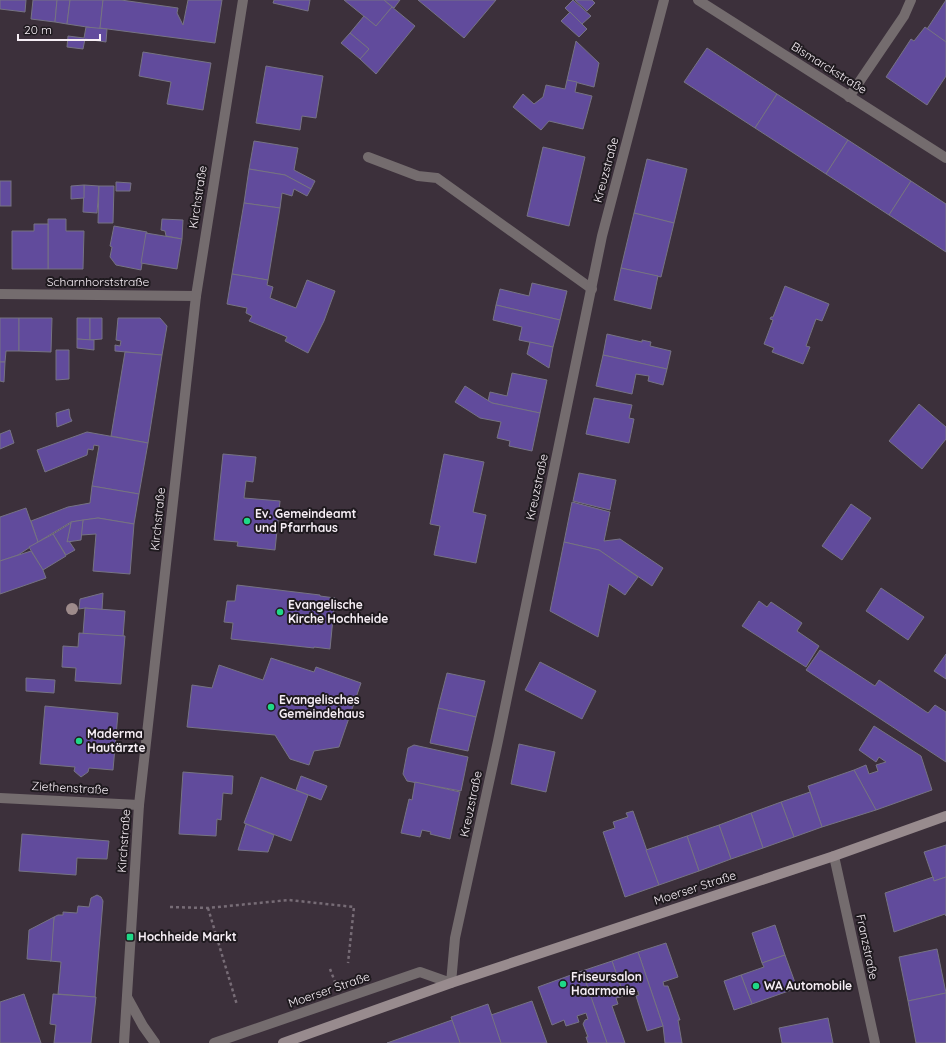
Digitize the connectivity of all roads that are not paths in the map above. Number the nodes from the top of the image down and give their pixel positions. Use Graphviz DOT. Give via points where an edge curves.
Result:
graph roads {
  1 [pos="243,0"];
  2 [pos="664,0"];
  3 [pos="698,0"];
  4 [pos="911,0"];
  5 [pos="850,97"];
  6 [pos="368,157"];
  7 [pos="946,158"];
  8 [pos="592,289"];
  9 [pos="0,294"];
  10 [pos="196,296"];
  11 [pos="0,798"];
  12 [pos="139,805"];
  13 [pos="946,816"];
  14 [pos="834,856"];
  15 [pos="452,983"];
  16 [pos="127,997"];
  17 [pos="124,1043"];
  18 [pos="155,1043"];
  19 [pos="214,1043"];
  20 [pos="283,1043"];
  21 [pos="875,1043"];
  1 -- 10 [label="street, Kirchstraße"];
  2 -- 8 [label="street, Kreuzstraße" via="602,236"];
  3 -- 5 [label="street, Bismarckstraße"];
  4 -- 5 [label="street" via="904,16"];
  5 -- 7 [label="street, Bismarckstraße"];
  6 -- 8 [label="street" via="418,176 437,178"];
  8 -- 15 [label="street, Kreuzstraße" via="455,938"];
  9 -- 10 [label="street, Scharnhorststraße"];
  10 -- 12 [label="street, Kirchstraße"];
  11 -- 12 [label="street, Ziethenstraße"];
  12 -- 16 [label="street, Kirchstraße"];
  13 -- 14 [label="main road, Moerser Straße"];
  14 -- 15 [label="main road, Moerser Straße"];
  14 -- 21 [label="street, Franzstraße"];
  15 -- 19 [label="street, Moerser Straße" via="420,972"];
  15 -- 20 [label="main road, Moerser Straße"];
  16 -- 17 [label="street, Kirchstraße"];
  16 -- 18 [label="street"];
}
